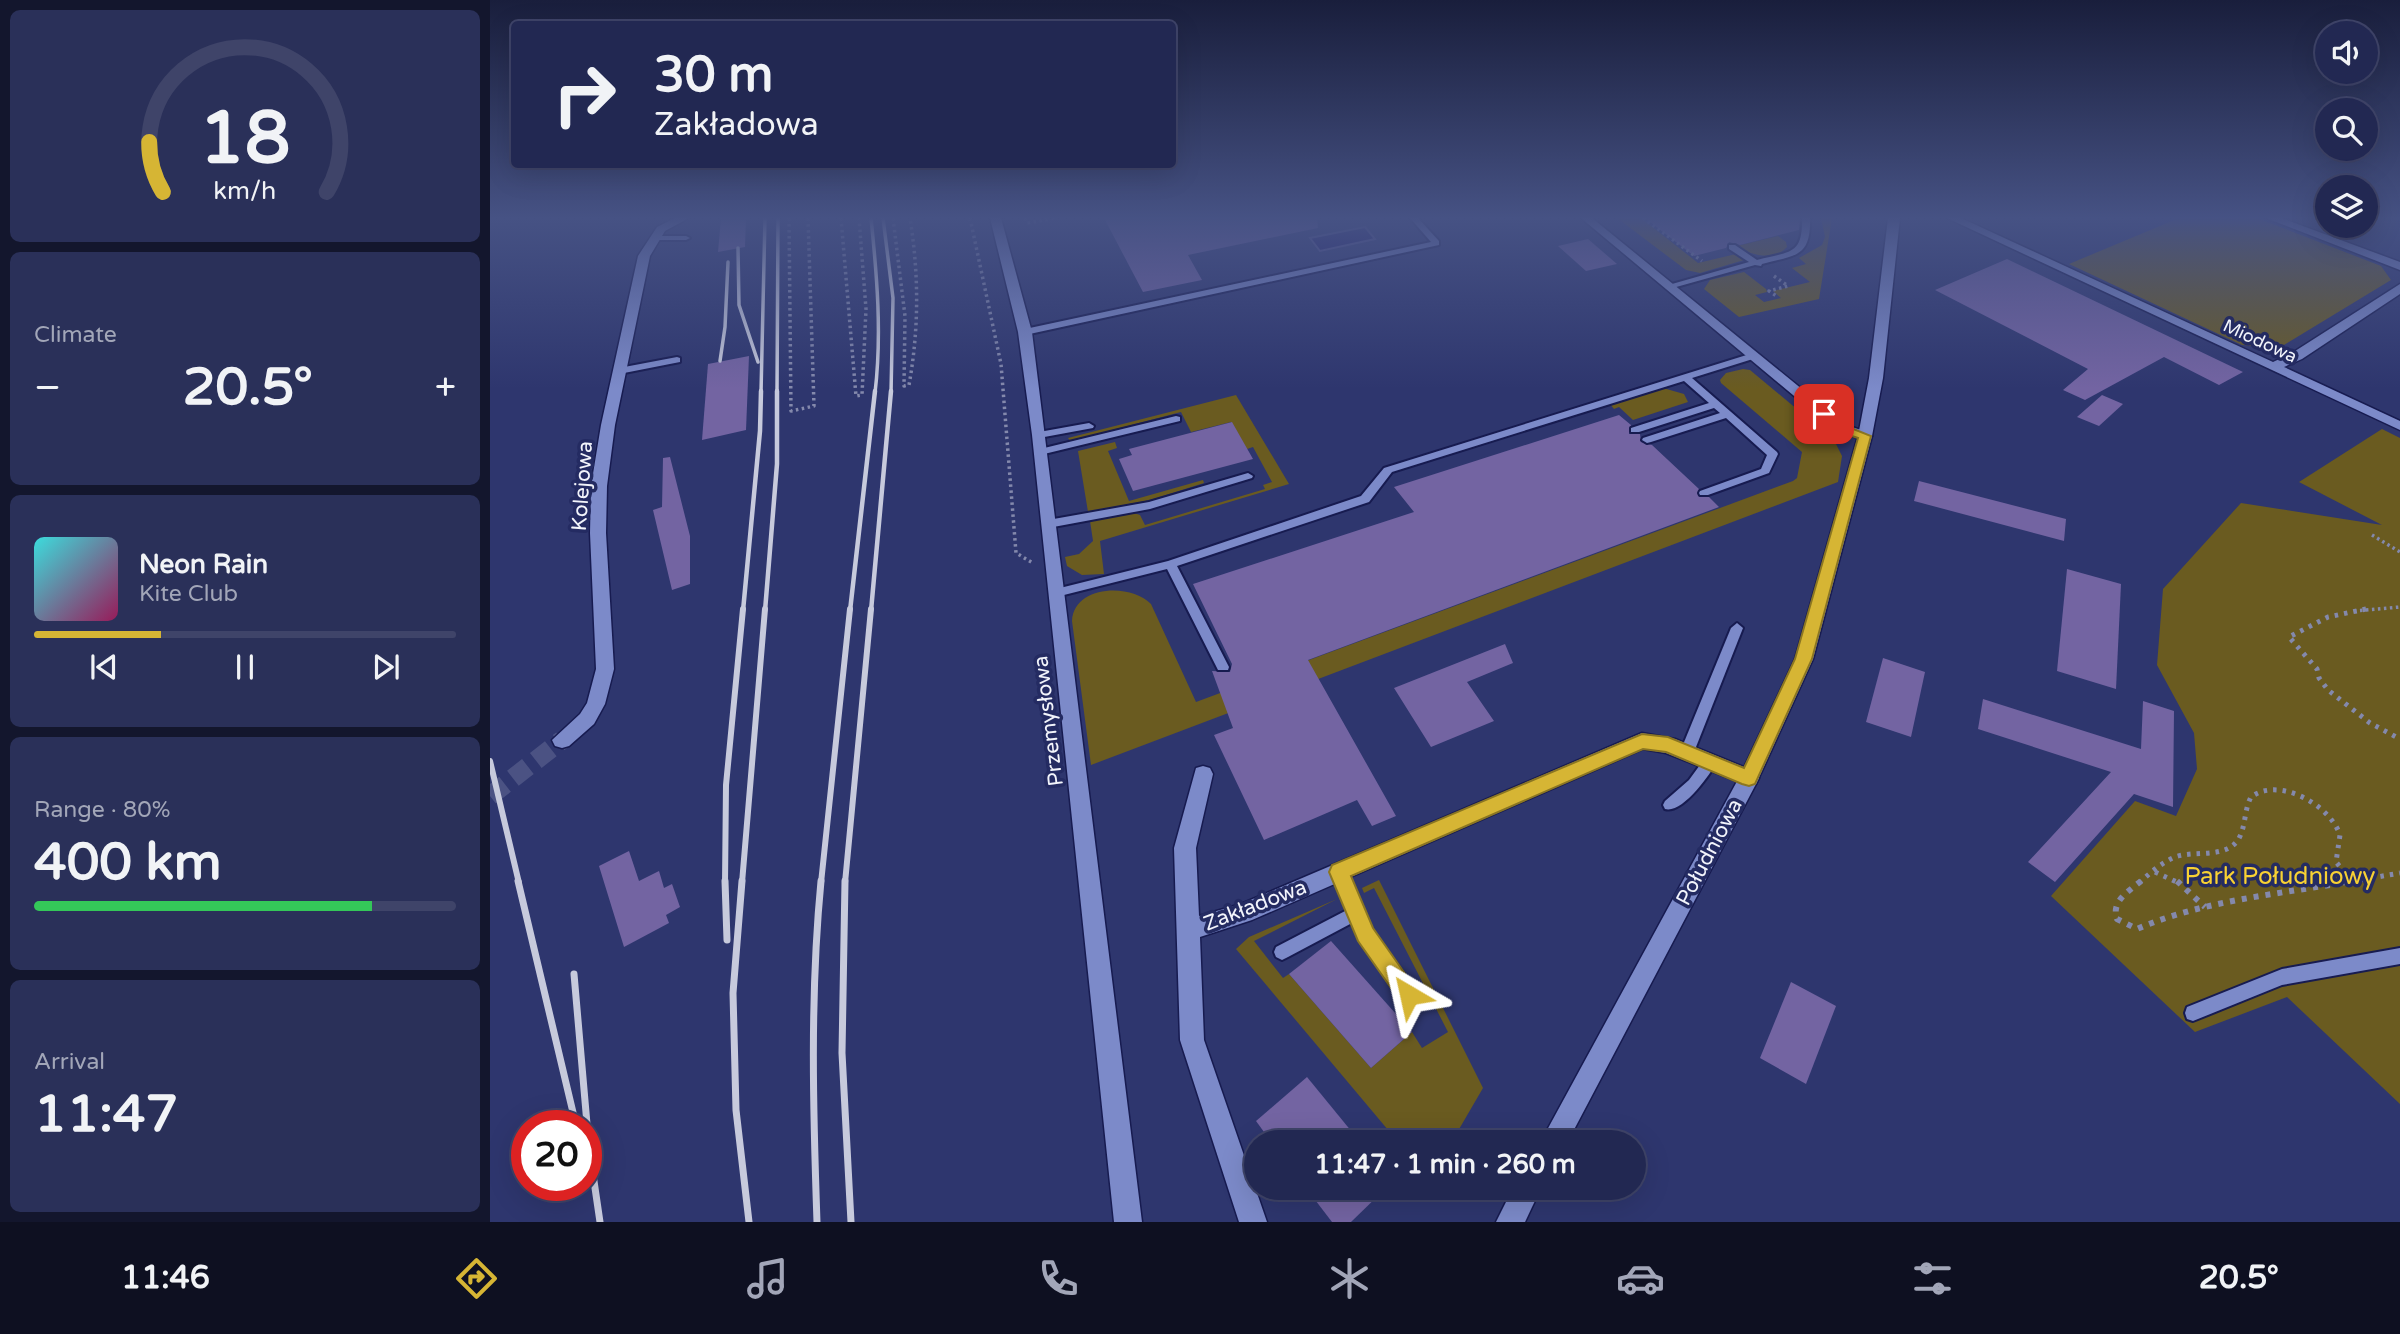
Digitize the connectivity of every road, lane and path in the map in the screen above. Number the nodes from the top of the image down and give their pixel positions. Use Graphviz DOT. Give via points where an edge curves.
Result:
graph roads {
  1 [pos="640,275"];
  2 [pos="790,275"];
  3 [pos="809,275"];
  4 [pos="846,275"];
  5 [pos="865,275"];
  6 [pos="900,275"];
  7 [pos="918,275"];
  8 [pos="982,275"];
  9 [pos="1010,275"];
  10 [pos="1288,275"];
  11 [pos="1656,275"];
  12 [pos="1713,275"];
  13 [pos="1773,275"];
  14 [pos="1888,275"];
  15 [pos="2075,275"];
  16 [pos="1669,286"];
  17 [pos="2400,288"];
  18 [pos="1778,297"];
  19 [pos="1025,332"];
  20 [pos="1753,356"];
  21 [pos="677,359"];
  22 [pos="2273,367"];
  23 [pos="619,371"];
  24 [pos="1685,377"];
  25 [pos="1716,404"];
  26 [pos="1727,414"];
  27 [pos="1175,419"];
  28 [pos="1089,426"];
  29 [pos="2400,426"];
  30 [pos="1635,430"];
  31 [pos="1865,436"];
  32 [pos="1647,440"];
  33 [pos="1040,444"];
  34 [pos="1248,476"];
  35 [pos="1704,493"];
  36 [pos="1048,524"];
  37 [pos="2372,535"];
  38 [pos="2400,551"];
  39 [pos="1035,564"];
  40 [pos="1170,564"];
  41 [pos="1056,593"];
  42 [pos="2400,607"];
  43 [pos="1737,628"];
  44 [pos="1223,667"];
  45 [pos="2400,739"];
  46 [pos="562,740"];
  47 [pos="1687,752"];
  48 [pos="1710,762"];
  49 [pos="1203,774"];
  50 [pos="1749,778"];
  51 [pos="1670,805"];
  52 [pos="1339,872"];
  53 [pos="2154,872"];
  54 [pos="2400,873"];
  55 [pos="2352,881"];
  56 [pos="2205,907"];
  57 [pos="1356,913"];
  58 [pos="1188,930"];
  59 [pos="1282,952"];
  60 [pos="2400,956"];
  61 [pos="1409,995"];
  62 [pos="2193,1013"];
  63 [pos="1560,1130"];
  64 [pos="1522,1200"];
  65 [pos="1128,1222"];
  66 [pos="1252,1222"];
  67 [pos="1510,1222"];
  1 -- 23 [label="street, Kolejowa"];
  2 -- 3 [label="path" via="791,411 814,406"];
  4 -- 5 [label="path" via="856,396 862,395"];
  6 -- 7 [label="path" via="905,316 904,386 909,385 912,372"];
  8 -- 39 [label="path" via="1000,364 1016,553"];
  9 -- 19 [label="street, Przemysłowa"];
  10 -- 19 [label="lane"];
  11 -- 16 [label="street"];
  12 -- 16 [label="lane"];
  13 -- 18 [label="path" via="1788,286 1769,290"];
  14 -- 31 [label="street, Południowa"];
  15 -- 22 [label="street, Miodowa"];
  16 -- 20 [label="street"];
  17 -- 22 [label="street"];
  19 -- 33 [label="street, Przemysłowa"];
  20 -- 24 [label="lane"];
  20 -- 31 [label="street" via="1841,428"];
  21 -- 23 [label="lane"];
  22 -- 29 [label="street, Miodowa"];
  23 -- 46 [label="street, Kolejowa" via="602,460 598,512 605,669 587,719"];
  24 -- 25 [label="lane"];
  24 -- 40 [label="lane" via="1388,470 1365,499"];
  25 -- 26 [label="lane"];
  25 -- 30 [label="lane"];
  26 -- 32 [label="lane"];
  26 -- 35 [label="lane" via="1773,454 1765,471"];
  27 -- 33 [label="lane"];
  28 -- 33 [label="lane"];
  31 -- 50 [label="street, Południowa" via="1804,659"];
  33 -- 36 [label="street, Przemysłowa"];
  34 -- 36 [label="lane" via="1150,505"];
  36 -- 41 [label="street, Przemysłowa"];
  37 -- 38 [label="path"];
  40 -- 41 [label="lane"];
  40 -- 44 [label="lane"];
  41 -- 65 [label="street, Przemysłowa"];
  42 -- 45 [label="path" via="2348,612 2289,637 2317,669 2328,690 2354,712"];
  43 -- 47 [label="lane"];
  47 -- 48 [label="street, Zakładowa"];
  47 -- 52 [label="street, Zakładowa" via="1642,741"];
  48 -- 50 [label="street, Zakładowa"];
  48 -- 51 [label="lane" via="1694,785"];
  49 -- 58 [label="street" via="1185,848"];
  50 -- 63 [label="street, Południowa"];
  52 -- 57 [label="lane"];
  52 -- 58 [label="street, Zakładowa" via="1244,913"];
  53 -- 55 [label="path" via="2179,855 2233,845 2242,835 2249,801 2256,793 2269,790 2299,797 2329,816 2340,839 2336,862"];
  53 -- 56 [label="path" via="2183,885"];
  53 -- 56 [label="path" via="2116,903 2116,919 2137,929"];
  54 -- 55 [label="path"];
  55 -- 56 [label="path"];
  57 -- 59 [label="lane"];
  57 -- 61 [label="lane" via="1365,934"];
  58 -- 66 [label="street" via="1192,1040"];
  60 -- 62 [label="lane" via="2282,977"];
  64 -- 67 [label="street"];
}
